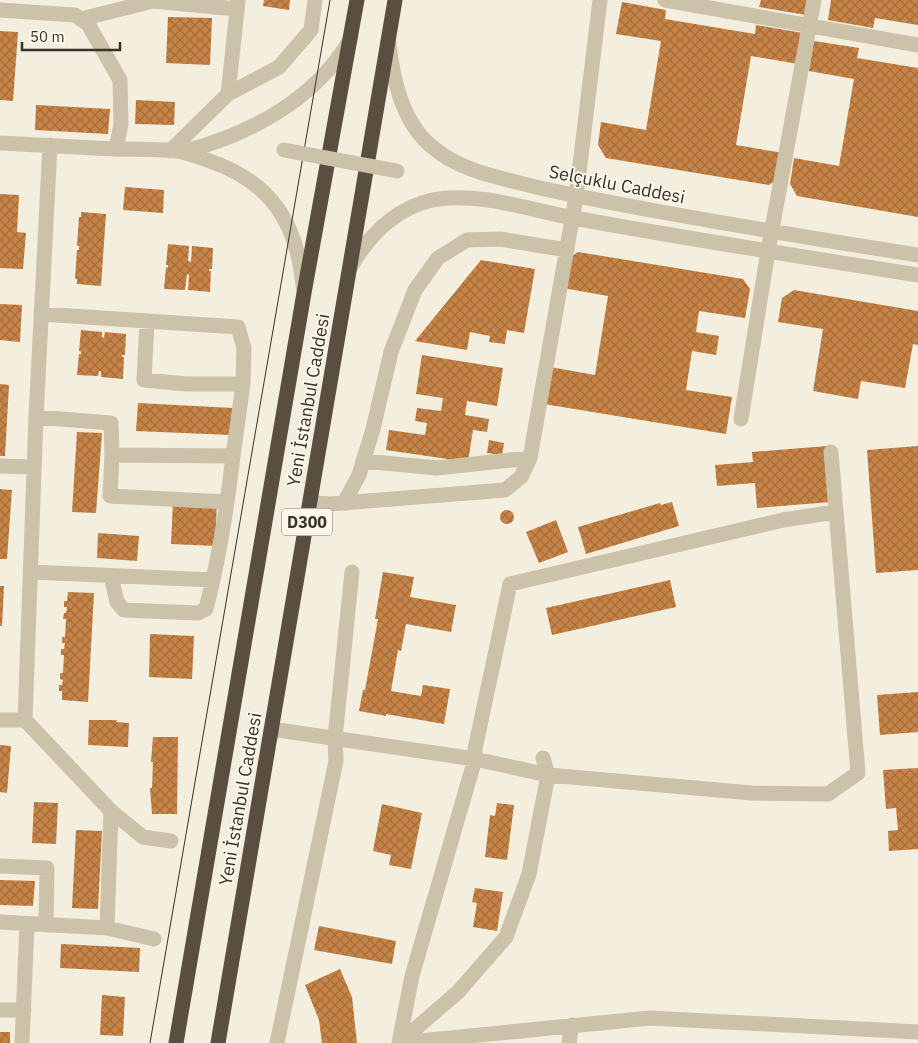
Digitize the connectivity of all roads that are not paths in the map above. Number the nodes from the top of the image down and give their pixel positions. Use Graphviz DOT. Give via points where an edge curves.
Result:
graph roads {
  1 [pos="153,0"];
  2 [pos="315,0"];
  3 [pos="357,0"];
  4 [pos="395,0"];
  5 [pos="600,0"];
  6 [pos="666,0"];
  7 [pos="814,0"];
  8 [pos="238,5"];
  9 [pos="48,7"];
  10 [pos="0,10"];
  11 [pos="81,19"];
  12 [pos="809,25"];
  13 [pos="350,39"];
  14 [pos="389,41"];
  15 [pos="918,45"];
  16 [pos="228,94"];
  17 [pos="0,143"];
  18 [pos="50,145"];
  19 [pos="116,149"];
  20 [pos="284,150"];
  21 [pos="176,152"];
  22 [pos="398,171"];
  23 [pos="576,197"];
  24 [pos="573,218"];
  25 [pos="772,232"];
  26 [pos="567,250"];
  27 [pos="768,251"];
  28 [pos="918,255"];
  29 [pos="350,269"];
  30 [pos="918,276"];
  31 [pos="304,293"];
  32 [pos="41,314"];
  33 [pos="147,321"];
  34 [pos="243,384"];
  35 [pos="36,417"];
  36 [pos="741,420"];
  37 [pos="830,452"];
  38 [pos="112,455"];
  39 [pos="233,456"];
  40 [pos="530,458"];
  41 [pos="363,461"];
  42 [pos="0,466"];
  43 [pos="34,467"];
  44 [pos="227,502"];
  45 [pos="310,503"];
  46 [pos="344,503"];
  47 [pos="835,512"];
  48 [pos="31,572"];
  49 [pos="352,572"];
  50 [pos="111,576"];
  51 [pos="213,580"];
  52 [pos="0,720"];
  53 [pos="25,720"];
  54 [pos="272,729"];
  55 [pos="335,738"];
  56 [pos="542,758"];
  57 [pos="475,759"];
  58 [pos="548,775"];
  59 [pos="111,811"];
  60 [pos="171,841"];
  61 [pos="0,866"];
  62 [pos="0,922"];
  63 [pos="27,924"];
  64 [pos="46,925"];
  65 [pos="107,928"];
  66 [pos="154,939"];
  67 [pos="0,1010"];
  68 [pos="24,1010"];
  69 [pos="572,1025"];
  70 [pos="918,1032"];
  71 [pos="535,1036"];
  72 [pos="499,1038"];
  73 [pos="470,1039"];
  74 [pos="436,1041"];
  75 [pos="22,1043"];
  76 [pos="176,1043"];
  77 [pos="218,1043"];
  78 [pos="277,1043"];
  79 [pos="398,1043"];
  80 [pos="569,1043"];
  1 -- 8 [label="street"];
  1 -- 11 [label="street"];
  2 -- 16 [label="street" via="311,30 279,67"];
  3 -- 13 [label="highway, Yeni İstanbul Caddesi"];
  4 -- 14 [label="highway, Yeni İstanbul Caddesi / D300"];
  5 -- 23 [label="street"];
  6 -- 12 [label="street"];
  7 -- 12 [label="street"];
  8 -- 16 [label="street"];
  9 -- 10 [label="street"];
  9 -- 11 [label="street"];
  11 -- 19 [label="street" via="88,24 120,80 122,124"];
  12 -- 15 [label="street"];
  12 -- 25 [label="street"];
  13 -- 21 [label="street" via="340,57 316,83 270,117 228,138"];
  13 -- 31 [label="highway, Yeni İstanbul Caddesi"];
  14 -- 23 [label="street, Selçuklu Caddesi" via="394,72 409,119 432,147 462,167"];
  14 -- 29 [label="highway, Yeni İstanbul Caddesi / D300"];
  16 -- 21 [label="street"];
  17 -- 18 [label="street"];
  18 -- 19 [label="street"];
  18 -- 32 [label="street"];
  19 -- 21 [label="street"];
  20 -- 22 [label="street, bridge"];
  21 -- 31 [label="street" via="230,169 266,193 294,241"];
  23 -- 24 [label="street"];
  23 -- 25 [label="street, Selçuklu Caddesi"];
  24 -- 26 [label="street"];
  24 -- 27 [label="street"];
  24 -- 29 [label="street" via="477,199 432,200 405,210 379,228"];
  25 -- 27 [label="street"];
  25 -- 28 [label="street, Selçuklu Caddesi"];
  26 -- 40 [label="street"];
  26 -- 41 [label="street" via="500,239 467,240 438,258 415,290 392,352"];
  27 -- 30 [label="street"];
  27 -- 36 [label="street"];
  29 -- 45 [label="highway, Yeni İstanbul Caddesi / D300"];
  31 -- 76 [label="highway, Yeni İstanbul Caddesi / D300"];
  32 -- 33 [label="street"];
  32 -- 35 [label="street"];
  33 -- 34 [label="street" via="238,327 244,348"];
  33 -- 34 [label="street" via="144,380"];
  34 -- 39 [label="street"];
  35 -- 38 [label="street" via="111,422"];
  35 -- 43 [label="street"];
  37 -- 47 [label="street"];
  38 -- 39 [label="street"];
  38 -- 44 [label="street" via="110,496"];
  39 -- 44 [label="street"];
  40 -- 41 [label="street" via="437,468"];
  40 -- 46 [label="street" via="521,477 505,490"];
  41 -- 46 [label="street"];
  42 -- 43 [label="street"];
  43 -- 48 [label="street"];
  44 -- 51 [label="street"];
  45 -- 46 [label="street"];
  45 -- 54 [label="highway, Yeni İstanbul Caddesi / D300"];
  47 -- 57 [label="street" via="783,520 510,584"];
  47 -- 58 [label="street" via="858,773 828,794 752,793"];
  48 -- 50 [label="street"];
  48 -- 53 [label="street"];
  49 -- 55 [label="street"];
  50 -- 51 [label="street"];
  50 -- 51 [label="street" via="117,602 124,610 135,612 202,612 206,609"];
  52 -- 53 [label="street"];
  53 -- 59 [label="street"];
  54 -- 55 [label="street"];
  54 -- 77 [label="highway, Yeni İstanbul Caddesi / D300"];
  55 -- 57 [label="street"];
  55 -- 78 [label="street" via="336,761"];
  56 -- 58 [label="street"];
  57 -- 58 [label="street"];
  57 -- 79 [label="street" via="412,976"];
  58 -- 79 [label="street" via="529,874 506,937 458,992"];
  59 -- 60 [label="street" via="143,837"];
  59 -- 65 [label="street"];
  61 -- 64 [label="street" via="47,868"];
  62 -- 63 [label="street"];
  63 -- 64 [label="street"];
  63 -- 68 [label="street"];
  64 -- 65 [label="street"];
  65 -- 66 [label="street"];
  67 -- 68 [label="street"];
  68 -- 75 [label="street"];
  69 -- 70 [label="street" via="650,1018"];
  69 -- 71 [label="street"];
  69 -- 80 [label="street"];
  71 -- 72 [label="street"];
  72 -- 73 [label="street"];
  73 -- 74 [label="street"];
  74 -- 79 [label="street"];
}
